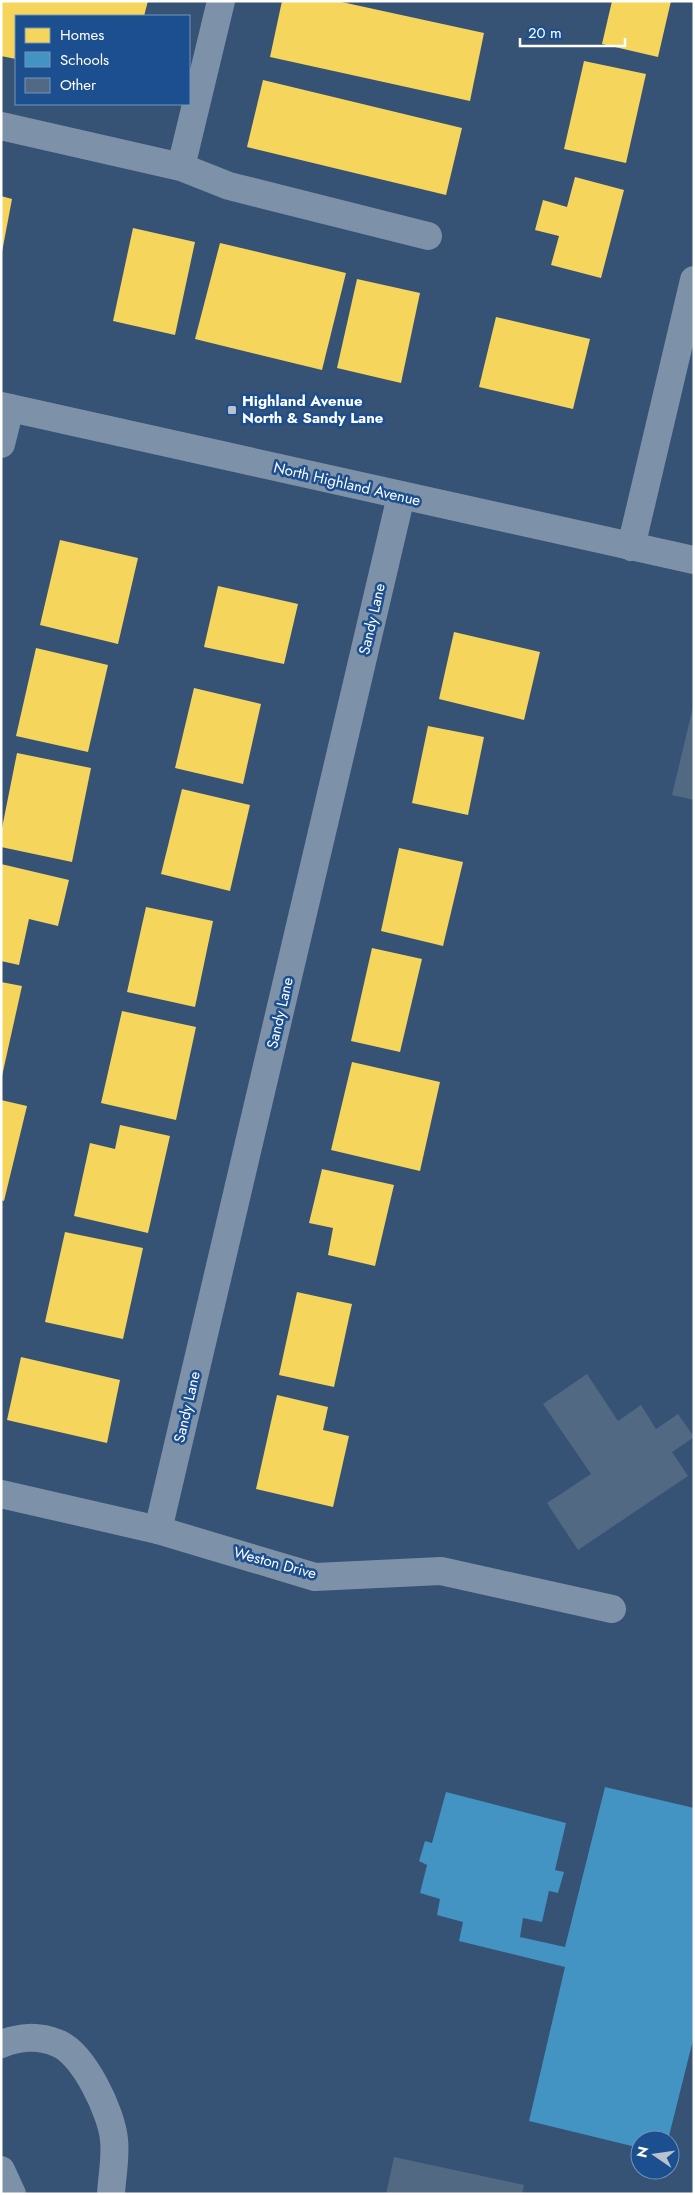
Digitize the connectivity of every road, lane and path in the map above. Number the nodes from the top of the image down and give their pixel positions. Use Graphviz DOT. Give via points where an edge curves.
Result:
graph roads {
  1 [pos="221,1"];
  2 [pos="1,126"];
  3 [pos="181,167"];
  4 [pos="428,236"];
  5 [pos="694,280"];
  6 [pos="6,407"];
  7 [pos="1,444"];
  8 [pos="402,496"];
  9 [pos="631,546"];
  10 [pos="694,560"];
  11 [pos="1,1494"];
  12 [pos="158,1530"];
  13 [pos="612,1609"];
  14 [pos="1,2044"];
  15 [pos="1,2170"];
  16 [pos="12,2194"];
  17 [pos="112,2194"];
  1 -- 3 [label="street"];
  2 -- 3 [label="street"];
  3 -- 4 [label="street" via="229,186"];
  5 -- 9 [label="street"];
  6 -- 7 [label="street"];
  6 -- 8 [label="street, North Highland Avenue"];
  8 -- 9 [label="street, North Highland Avenue"];
  8 -- 12 [label="street, Sandy Lane"];
  9 -- 10 [label="street, North Highland Avenue"];
  11 -- 12 [label="street, Weston Drive"];
  12 -- 13 [label="street, Weston Drive" via="315,1576 441,1571"];
  14 -- 17 [label="street" via="21,2036 59,2043 82,2063 102,2098 114,2140"];
  15 -- 16 [label="street"];
}
